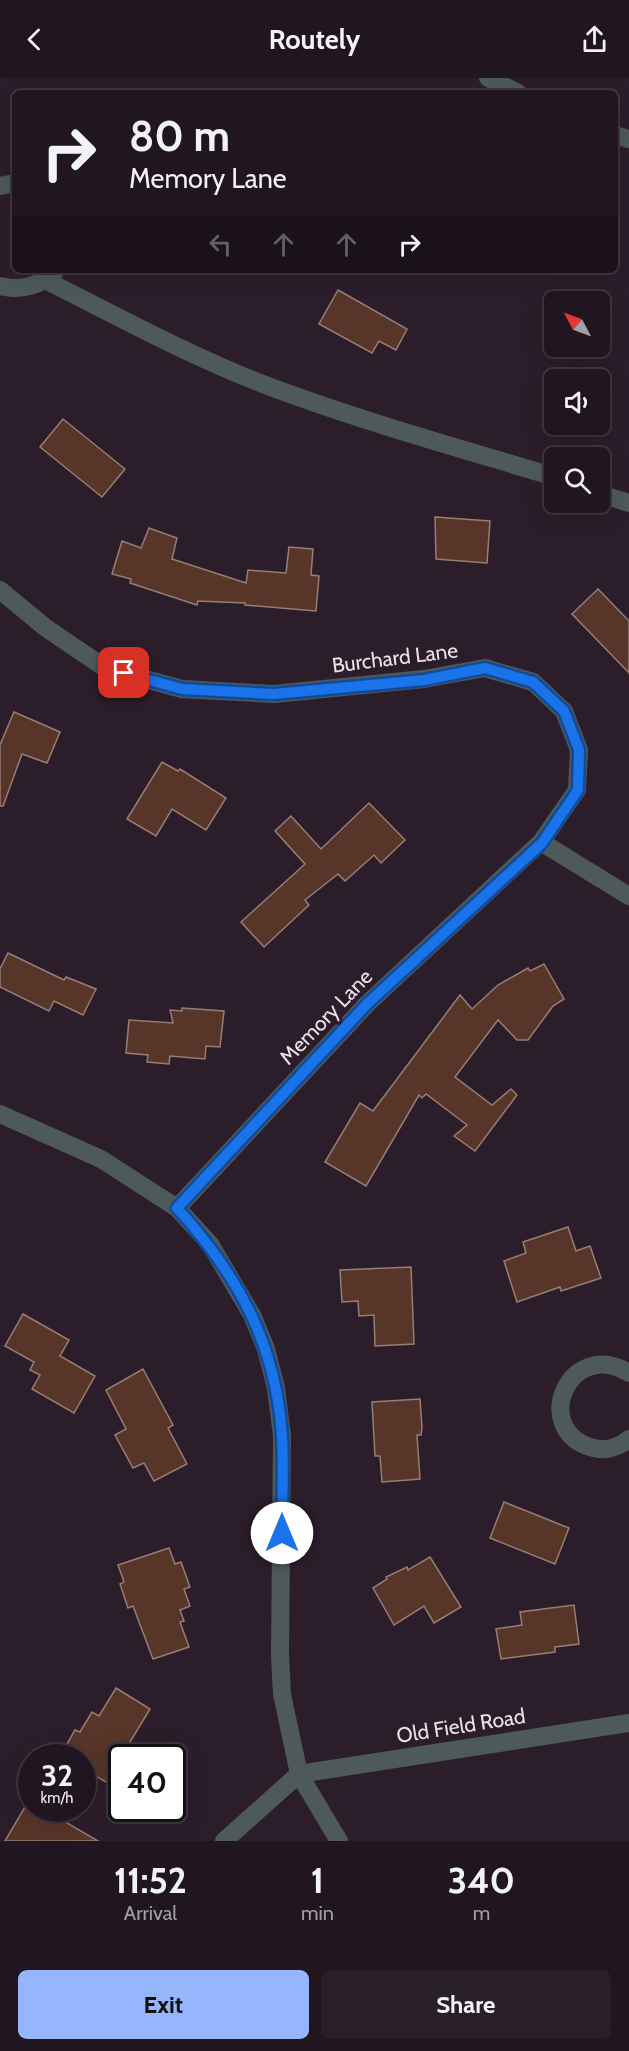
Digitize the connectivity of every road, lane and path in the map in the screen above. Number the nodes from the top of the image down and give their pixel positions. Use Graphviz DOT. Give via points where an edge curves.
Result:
graph roads {
  1 [pos="488,78"];
  2 [pos="512,90"];
  3 [pos="51,275"];
  4 [pos="0,286"];
  5 [pos="544,474"];
  6 [pos="610,497"];
  7 [pos="629,503"];
  8 [pos="0,590"];
  9 [pos="542,843"];
  10 [pos="629,896"];
  11 [pos="0,1114"];
  12 [pos="177,1208"];
  13 [pos="629,1373"];
  14 [pos="629,1439"];
  15 [pos="629,1723"];
  16 [pos="299,1774"];
  17 [pos="224,1841"];
  18 [pos="339,1841"];
  1 -- 2 [label="street"];
  3 -- 4 [label="street" via="30,287"];
  3 -- 5 [label="street" via="149,333 274,389"];
  6 -- 7 [label="street"];
  8 -- 9 [label="street, Burchard Lane" via="46,628 105,668 182,689 274,694 424,680 485,668 533,682 564,711 579,750 578,790"];
  9 -- 10 [label="street"];
  9 -- 12 [label="street, Memory Lane" via="367,1004"];
  11 -- 12 [label="street" via="101,1159"];
  12 -- 16 [label="street" via="210,1244 238,1290 266,1349 276,1388 282,1436 282,1694"];
  13 -- 14 [label="street" via="609,1365 588,1366 566,1384 560,1411 572,1436 583,1445 610,1449"];
  15 -- 16 [label="street, Old Field Road"];
  16 -- 17 [label="street"];
  16 -- 18 [label="street"];
}
